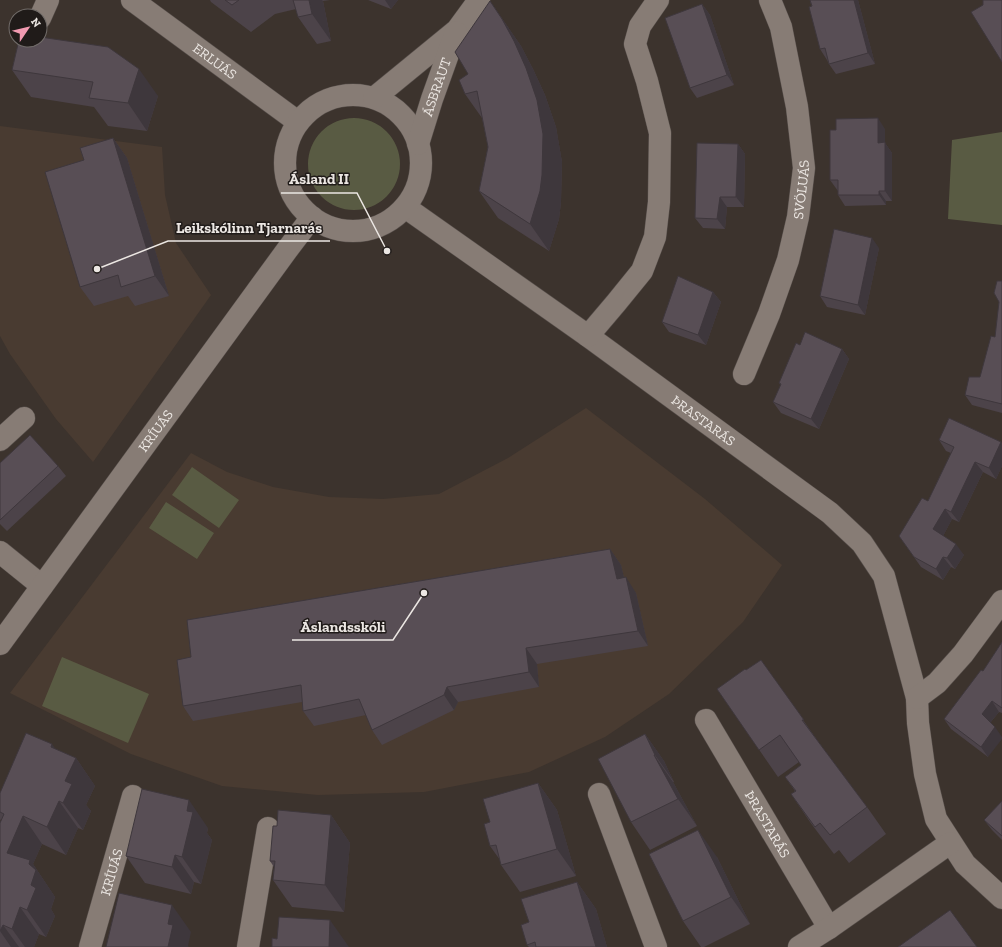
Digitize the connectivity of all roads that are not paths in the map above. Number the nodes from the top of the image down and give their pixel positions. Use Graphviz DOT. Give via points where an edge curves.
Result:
graph roads {
  1 [pos="132,0"];
  2 [pos="478,0"];
  3 [pos="658,0"];
  4 [pos="770,0"];
  5 [pos="457,30"];
  6 [pos="374,98"];
  7 [pos="298,122"];
  8 [pos="418,144"];
  9 [pos="405,207"];
  10 [pos="312,217"];
  11 [pos="588,336"];
  12 [pos="744,374"];
  13 [pos="24,418"];
  14 [pos="0,440"];
  15 [pos="0,552"];
  16 [pos="42,586"];
  17 [pos="1002,601"];
  18 [pos="0,644"];
  19 [pos="917,698"];
  20 [pos="706,720"];
  21 [pos="599,794"];
  22 [pos="133,796"];
  23 [pos="268,828"];
  24 [pos="950,843"];
  25 [pos="1002,898"];
  26 [pos="829,928"];
  27 [pos="90,947"];
  28 [pos="248,947"];
  29 [pos="656,947"];
  30 [pos="799,947"];
  1 -- 7 [label="street, ERLUÁS"];
  2 -- 5 [label="street, ÁSBRAUT"];
  3 -- 11 [label="street" via="640,26 635,44 660,133 659,202 655,237 642,271"];
  4 -- 12 [label="street, SVÖLUÁS" via="781,27 797,106 804,168 798,218 788,260"];
  5 -- 6 [label="street, ÁSBRAUT"];
  5 -- 8 [label="street, ÁSBRAUT"];
  6 -- 7 [label="street" via="353,95 332,98 313,107"];
  6 -- 8 [label="street" via="394,109 409,124"];
  7 -- 10 [label="street" via="288,141 285,162 288,183 297,202"];
  8 -- 9 [label="street" via="421,166 416,188"];
  9 -- 10 [label="street" via="383,224 370,229 350,231 330,227"];
  9 -- 11 [label="street, ÞRASTARÁS"];
  10 -- 16 [label="street, KRÍUÁS"];
  11 -- 19 [label="street, ÞRASTARÁS" via="830,513 862,543 884,576"];
  13 -- 14 [label="street"];
  15 -- 16 [label="street"];
  16 -- 18 [label="street, KRÍUÁS"];
  17 -- 19 [label="street" via="963,654 937,683"];
  19 -- 24 [label="street, ÞRASTARÁS" via="925,774 936,819"];
  20 -- 26 [label="street, ÞRASTARÁS"];
  21 -- 29 [label="street"];
  22 -- 27 [label="street, KRÍUÁS"];
  23 -- 28 [label="street"];
  24 -- 25 [label="street, ÞRASTARÁS" via="965,864"];
  24 -- 26 [label="street"];
  26 -- 30 [label="street"];
}
